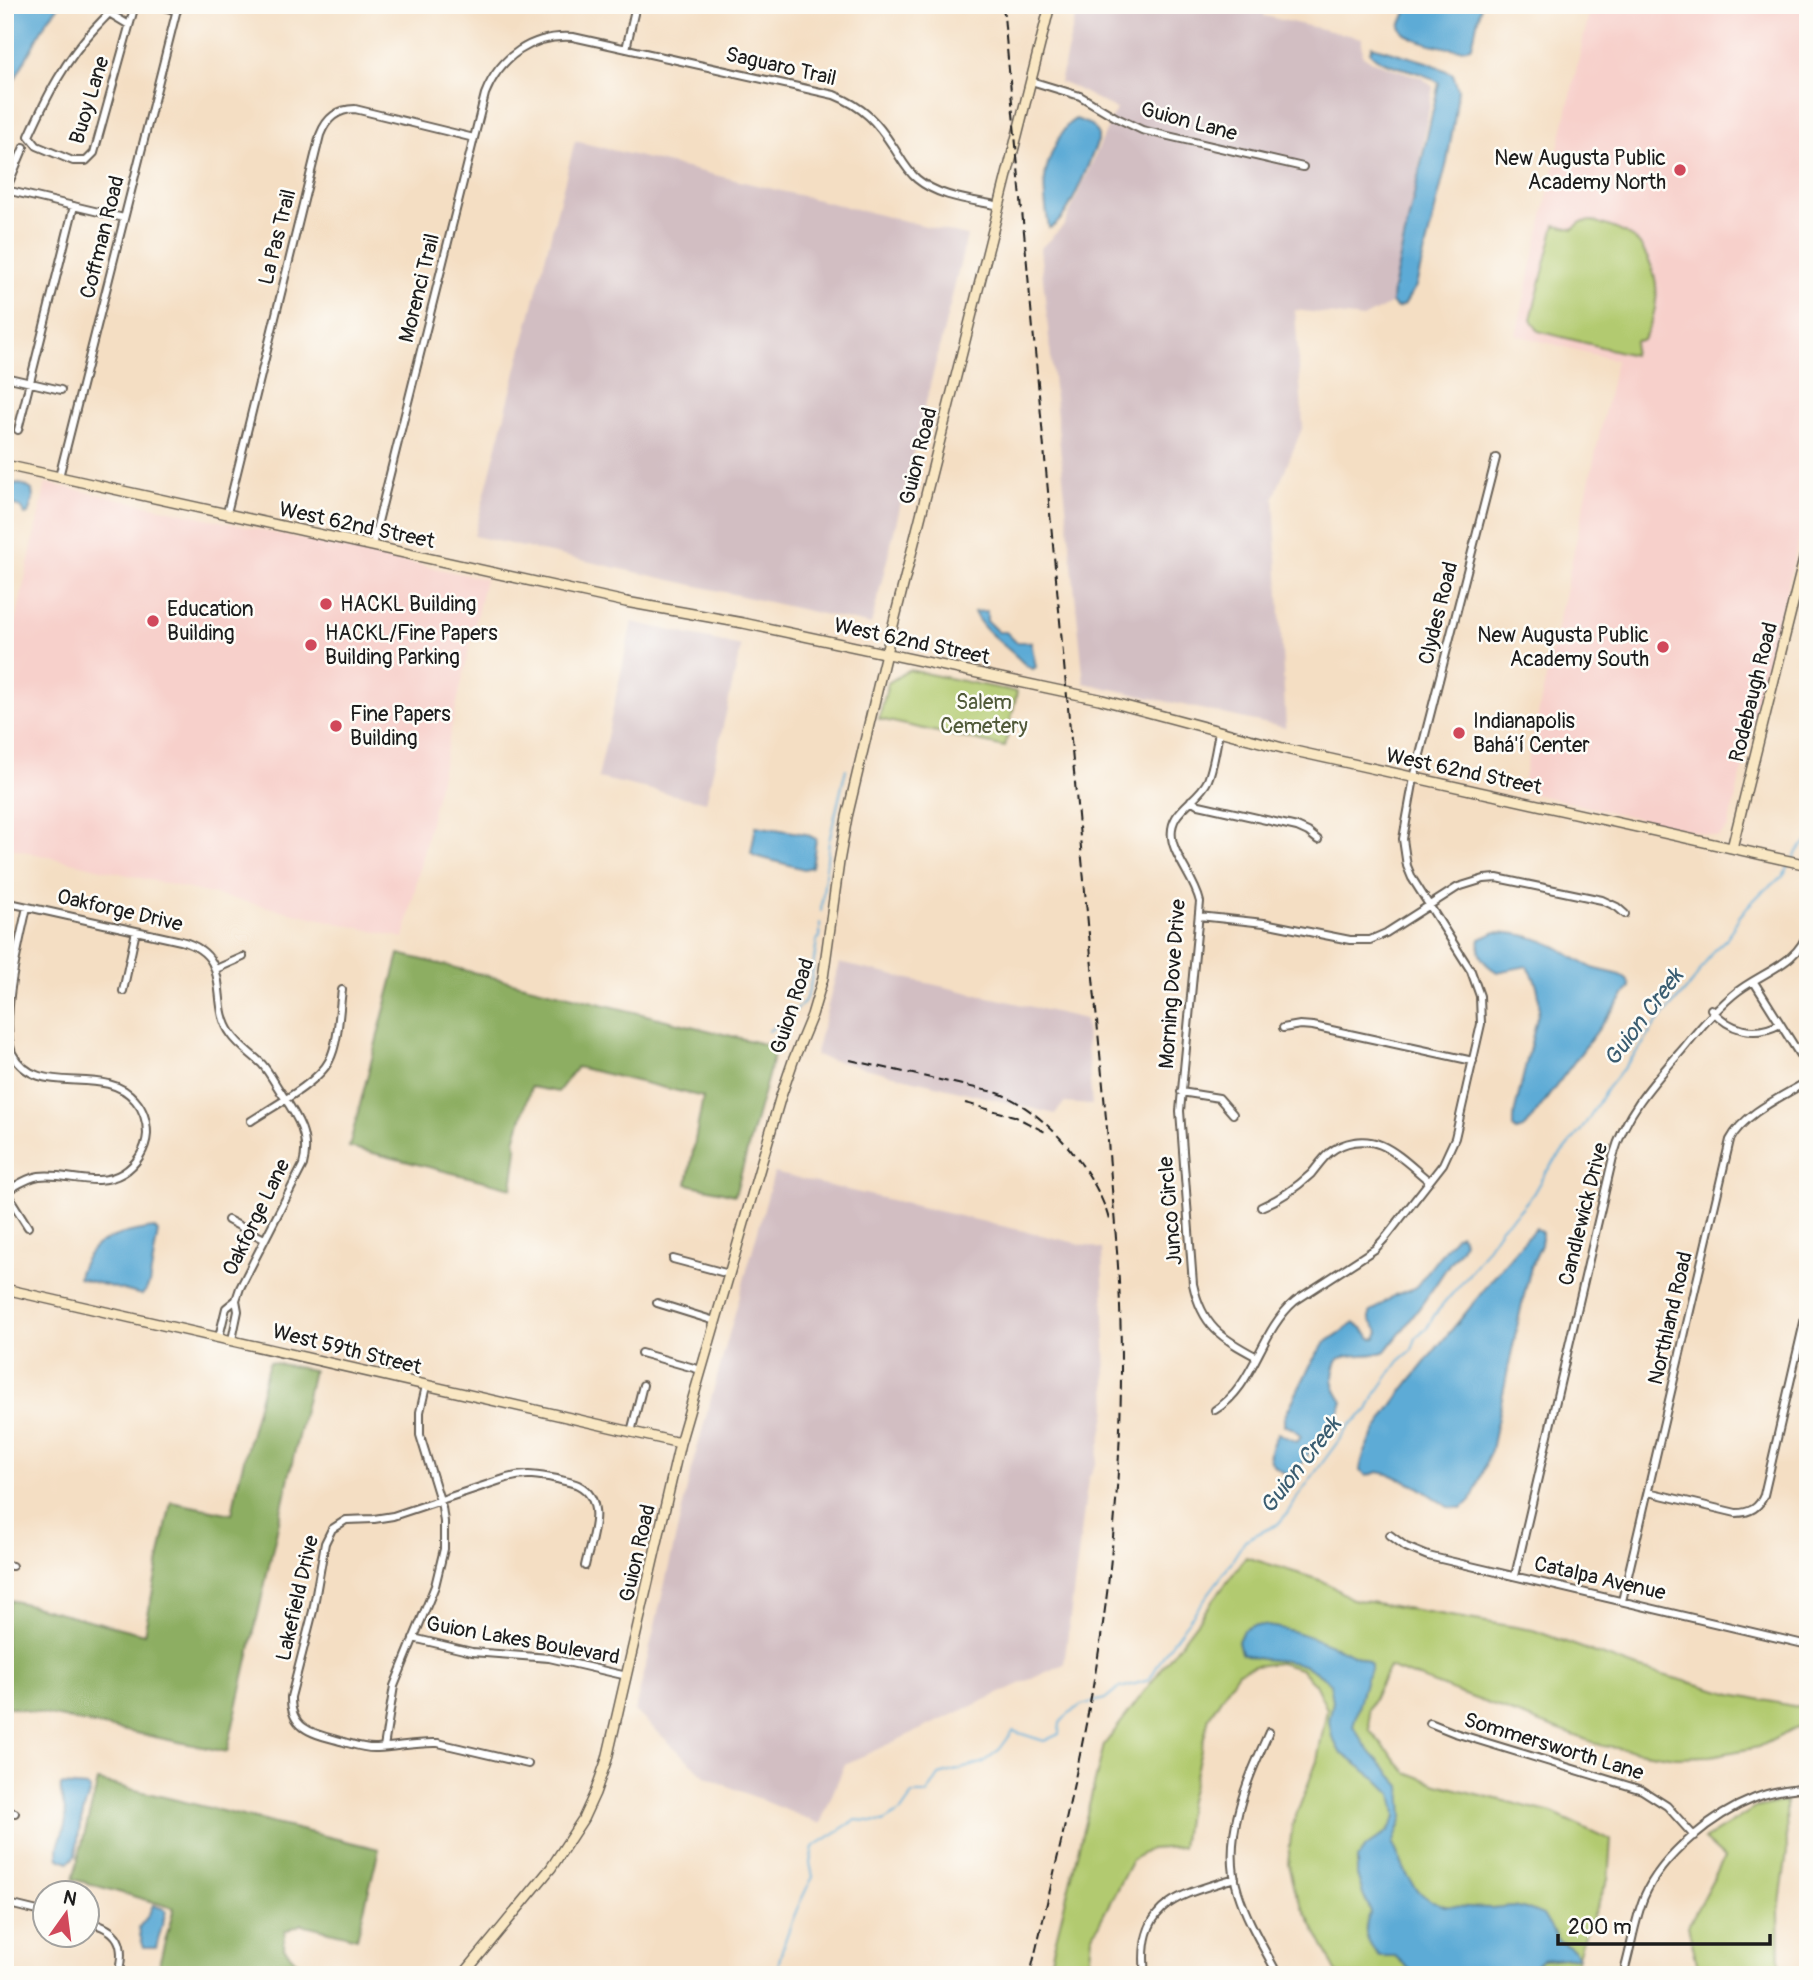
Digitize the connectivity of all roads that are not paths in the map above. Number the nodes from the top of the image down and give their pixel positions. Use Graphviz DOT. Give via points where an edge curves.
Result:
graph roads {
  1 [pos="119,5"];
  2 [pos="135,5"];
  3 [pos="157,5"];
  4 [pos="636,5"];
  5 [pos="1050,5"];
  6 [pos="178,8"];
  7 [pos="109,13"];
  8 [pos="129,25"];
  9 [pos="626,49"];
  10 [pos="519,50"];
  11 [pos="1031,81"];
  12 [pos="474,138"];
  13 [pos="24,147"];
  14 [pos="1303,167"];
  15 [pos="5,191"];
  16 [pos="74,206"];
  17 [pos="1000,206"];
  18 [pos="124,218"];
  19 [pos="5,377"];
  20 [pos="29,382"];
  21 [pos="61,390"];
  22 [pos="18,430"];
  23 [pos="1496,458"];
  24 [pos="5,465"];
  25 [pos="59,477"];
  26 [pos="227,513"];
  27 [pos="1808,543"];
  28 [pos="372,546"];
  29 [pos="1803,579"];
  30 [pos="886,653"];
  31 [pos="1219,732"];
  32 [pos="1414,778"];
  33 [pos="1191,800"];
  34 [pos="1318,840"];
  35 [pos="1732,848"];
  36 [pos="1808,865"];
  37 [pos="5,902"];
  38 [pos="1429,905"];
  39 [pos="27,907"];
  40 [pos="1625,914"];
  41 [pos="1199,916"];
  42 [pos="1808,930"];
  43 [pos="136,931"];
  44 [pos="1807,939"];
  45 [pos="243,957"];
  46 [pos="216,970"];
  47 [pos="1754,982"];
  48 [pos="342,990"];
  49 [pos="123,991"];
  50 [pos="1712,1011"];
  51 [pos="1780,1024"];
  52 [pos="1283,1028"];
  53 [pos="1473,1061"];
  54 [pos="1808,1068"];
  55 [pos="1808,1081"];
  56 [pos="1181,1092"];
  57 [pos="285,1098"];
  58 [pos="1233,1114"];
  59 [pos="251,1121"];
  60 [pos="1429,1181"];
  61 [pos="6,1192"];
  62 [pos="1261,1207"];
  63 [pos="228,1220"];
  64 [pos="28,1227"];
  65 [pos="264,1239"];
  66 [pos="673,1259"];
  67 [pos="729,1274"];
  68 [pos="5,1289"];
  69 [pos="236,1300"];
  70 [pos="657,1303"];
  71 [pos="1808,1305"];
  72 [pos="715,1321"];
  73 [pos="219,1337"];
  74 [pos="232,1340"];
  75 [pos="642,1353"];
  76 [pos="1257,1357"];
  77 [pos="701,1370"];
  78 [pos="643,1385"];
  79 [pos="426,1386"];
  80 [pos="1215,1410"];
  81 [pos="631,1432"];
  82 [pos="680,1443"];
  83 [pos="1648,1492"];
  84 [pos="440,1500"];
  85 [pos="1390,1535"];
  86 [pos="584,1566"];
  87 [pos="1515,1576"];
  88 [pos="1622,1601"];
  89 [pos="413,1638"];
  90 [pos="1808,1644"];
  91 [pos="627,1676"];
  92 [pos="1430,1723"];
  93 [pos="1269,1732"];
  94 [pos="384,1747"];
  95 [pos="528,1764"];
  96 [pos="1808,1787"];
  97 [pos="15,1813"];
  98 [pos="5,1818"];
  99 [pos="1694,1836"];
  100 [pos="1235,1878"];
  101 [pos="5,1903"];
  102 [pos="32,1910"];
  103 [pos="102,1926"];
  104 [pos="119,1972"];
  105 [pos="463,1975"];
  106 [pos="1145,1975"];
  107 [pos="1278,1975"];
  108 [pos="1623,1975"];
  1 -- 7 [label="street"];
  2 -- 8 [label="street, Buoy Lane"];
  3 -- 6 [label="street"];
  4 -- 9 [label="street"];
  5 -- 11 [label="street, Guion Road"];
  6 -- 18 [label="street, Coffman Road"];
  7 -- 8 [label="street"];
  7 -- 8 [label="street, Buoy Lane" via="72,54 48,94 29,136 37,146 73,161 86,161 94,153"];
  9 -- 10 [label="street, Saguaro Trail" via="559,36"];
  9 -- 17 [label="street, Saguaro Trail" via="840,98 876,122 919,180 943,193"];
  10 -- 12 [label="street, Morenci Trail" via="492,77"];
  11 -- 14 [label="street, Guion Lane" via="1080,96 1142,130"];
  11 -- 17 [label="street, Guion Road"];
  12 -- 26 [label="street, La Pas Trail" via="355,108 341,111 326,124"];
  12 -- 28 [label="street, Morenci Trail"];
  13 -- 15 [label="street"];
  15 -- 16 [label="street"];
  16 -- 18 [label="street"];
  16 -- 20 [label="street"];
  17 -- 30 [label="street, Guion Road"];
  18 -- 25 [label="street, Coffman Road"];
  19 -- 20 [label="street"];
  20 -- 21 [label="street"];
  20 -- 22 [label="street"];
  23 -- 32 [label="street, Clydes Road"];
  24 -- 25 [label="street, West 62nd Street"];
  25 -- 26 [label="street, West 62nd Street"];
  26 -- 28 [label="street, West 62nd Street"];
  27 -- 29 [label="street, Rodebaugh Road"];
  28 -- 30 [label="street, West 62nd Street"];
  29 -- 35 [label="street, Rodebaugh Road"];
  30 -- 31 [label="street, West 62nd Street" via="1098,699"];
  30 -- 67 [label="street, Guion Road" via="842,842 821,987 785,1083"];
  31 -- 32 [label="street, West 62nd Street"];
  31 -- 33 [label="street, Morning Dove Drive" via="1208,780"];
  32 -- 35 [label="street, West 62nd Street"];
  32 -- 38 [label="street, Clydes Road" via="1403,839 1412,878"];
  33 -- 34 [label="street" via="1297,827"];
  33 -- 41 [label="street, Morning Dove Drive" via="1178,813 1171,834 1197,890"];
  35 -- 36 [label="street, West 62nd Street"];
  37 -- 39 [label="street, Oakforge Drive"];
  38 -- 40 [label="street" via="1458,887 1497,878 1602,900"];
  38 -- 41 [label="street" via="1386,933 1360,941"];
  38 -- 53 [label="street, Clydes Road" via="1471,971 1480,996"];
  39 -- 43 [label="street, Oakforge Drive"];
  39 -- 61 [label="street" via="6,1006 6,1036 13,1055 23,1068 41,1077 103,1083 123,1090 143,1112 147,1135 136,1162 118,1176 95,1180 37,1176"];
  41 -- 56 [label="street, Morning Dove Drive"];
  42 -- 44 [label="street, Candlewick Drive"];
  43 -- 46 [label="street, Oakforge Drive" via="194,945"];
  43 -- 49 [label="street"];
  44 -- 47 [label="street, Candlewick Drive" via="1792,957"];
  45 -- 46 [label="street"];
  46 -- 57 [label="street, Oakforge Lane" via="227,1028 264,1067"];
  47 -- 50 [label="street, Candlewick Drive"];
  47 -- 51 [label="street"];
  48 -- 57 [label="street" via="329,1062 317,1077"];
  50 -- 51 [label="street" via="1744,1030 1763,1031"];
  50 -- 87 [label="street, Candlewick Drive" via="1640,1099 1619,1138"];
  51 -- 54 [label="street"];
  52 -- 53 [label="street" via="1312,1026"];
  53 -- 60 [label="street, Clydes Road" via="1451,1149"];
  55 -- 83 [label="street, Northland Road" via="1747,1118 1730,1140"];
  56 -- 58 [label="street" via="1219,1098"];
  56 -- 76 [label="street, Junco Circle" via="1197,1300 1216,1332"];
  57 -- 59 [label="street"];
  57 -- 65 [label="street, Oakforge Lane" via="303,1130 305,1156"];
  60 -- 62 [label="street" via="1392,1151 1356,1141 1330,1153 1284,1195"];
  60 -- 76 [label="street, Clydes Road" via="1374,1249 1284,1311"];
  61 -- 64 [label="street"];
  63 -- 65 [label="street"];
  65 -- 69 [label="street, Oakforge Lane"];
  66 -- 67 [label="street"];
  67 -- 72 [label="street, Guion Road"];
  68 -- 73 [label="street, West 59th Street"];
  69 -- 73 [label="street" via="226,1308"];
  69 -- 74 [label="street, Oakforge Lane"];
  70 -- 72 [label="street"];
  71 -- 83 [label="street" via="1756,1508 1736,1513"];
  72 -- 77 [label="street, Guion Road"];
  73 -- 74 [label="street, West 59th Street"];
  74 -- 79 [label="street, West 59th Street"];
  75 -- 77 [label="street"];
  76 -- 80 [label="street, Clydes Road" via="1228,1402"];
  77 -- 82 [label="street, Guion Road"];
  78 -- 81 [label="street"];
  79 -- 81 [label="street, West 59th Street"];
  79 -- 84 [label="street" via="420,1435"];
  81 -- 82 [label="street, West 59th Street"];
  82 -- 91 [label="street, Guion Road"];
  83 -- 88 [label="street, Northland Road"];
  84 -- 86 [label="street, Lakefield Drive" via="530,1475 576,1484 591,1497 596,1514"];
  84 -- 89 [label="street" via="441,1564"];
  84 -- 94 [label="street, Lakefield Drive" via="387,1517 346,1520 330,1531 325,1542 290,1704 295,1719 311,1733 365,1747"];
  85 -- 87 [label="street, Catalpa Avenue" via="1428,1556"];
  87 -- 88 [label="street, Catalpa Avenue"];
  88 -- 90 [label="street, Catalpa Avenue"];
  89 -- 91 [label="street, Guion Lakes Boulevard" via="491,1655 549,1658"];
  89 -- 94 [label="street" via="391,1696"];
  91 -- 105 [label="street, Guion Road" via="607,1759 578,1828"];
  92 -- 99 [label="street, Sommersworth Lane" via="1642,1790 1667,1806"];
  93 -- 100 [label="street" via="1239,1812 1233,1842"];
  94 -- 95 [label="street" via="438,1743"];
  96 -- 99 [label="street" via="1754,1798"];
  97 -- 98 [label="street" via="7,1811"];
  99 -- 108 [label="street" via="1668,1859 1647,1891"];
  100 -- 106 [label="street" via="1185,1894 1159,1912 1145,1938"];
  100 -- 107 [label="street" via="1246,1913"];
  101 -- 102 [label="street"];
  103 -- 104 [label="street" via="118,1940 122,1954"];
}
